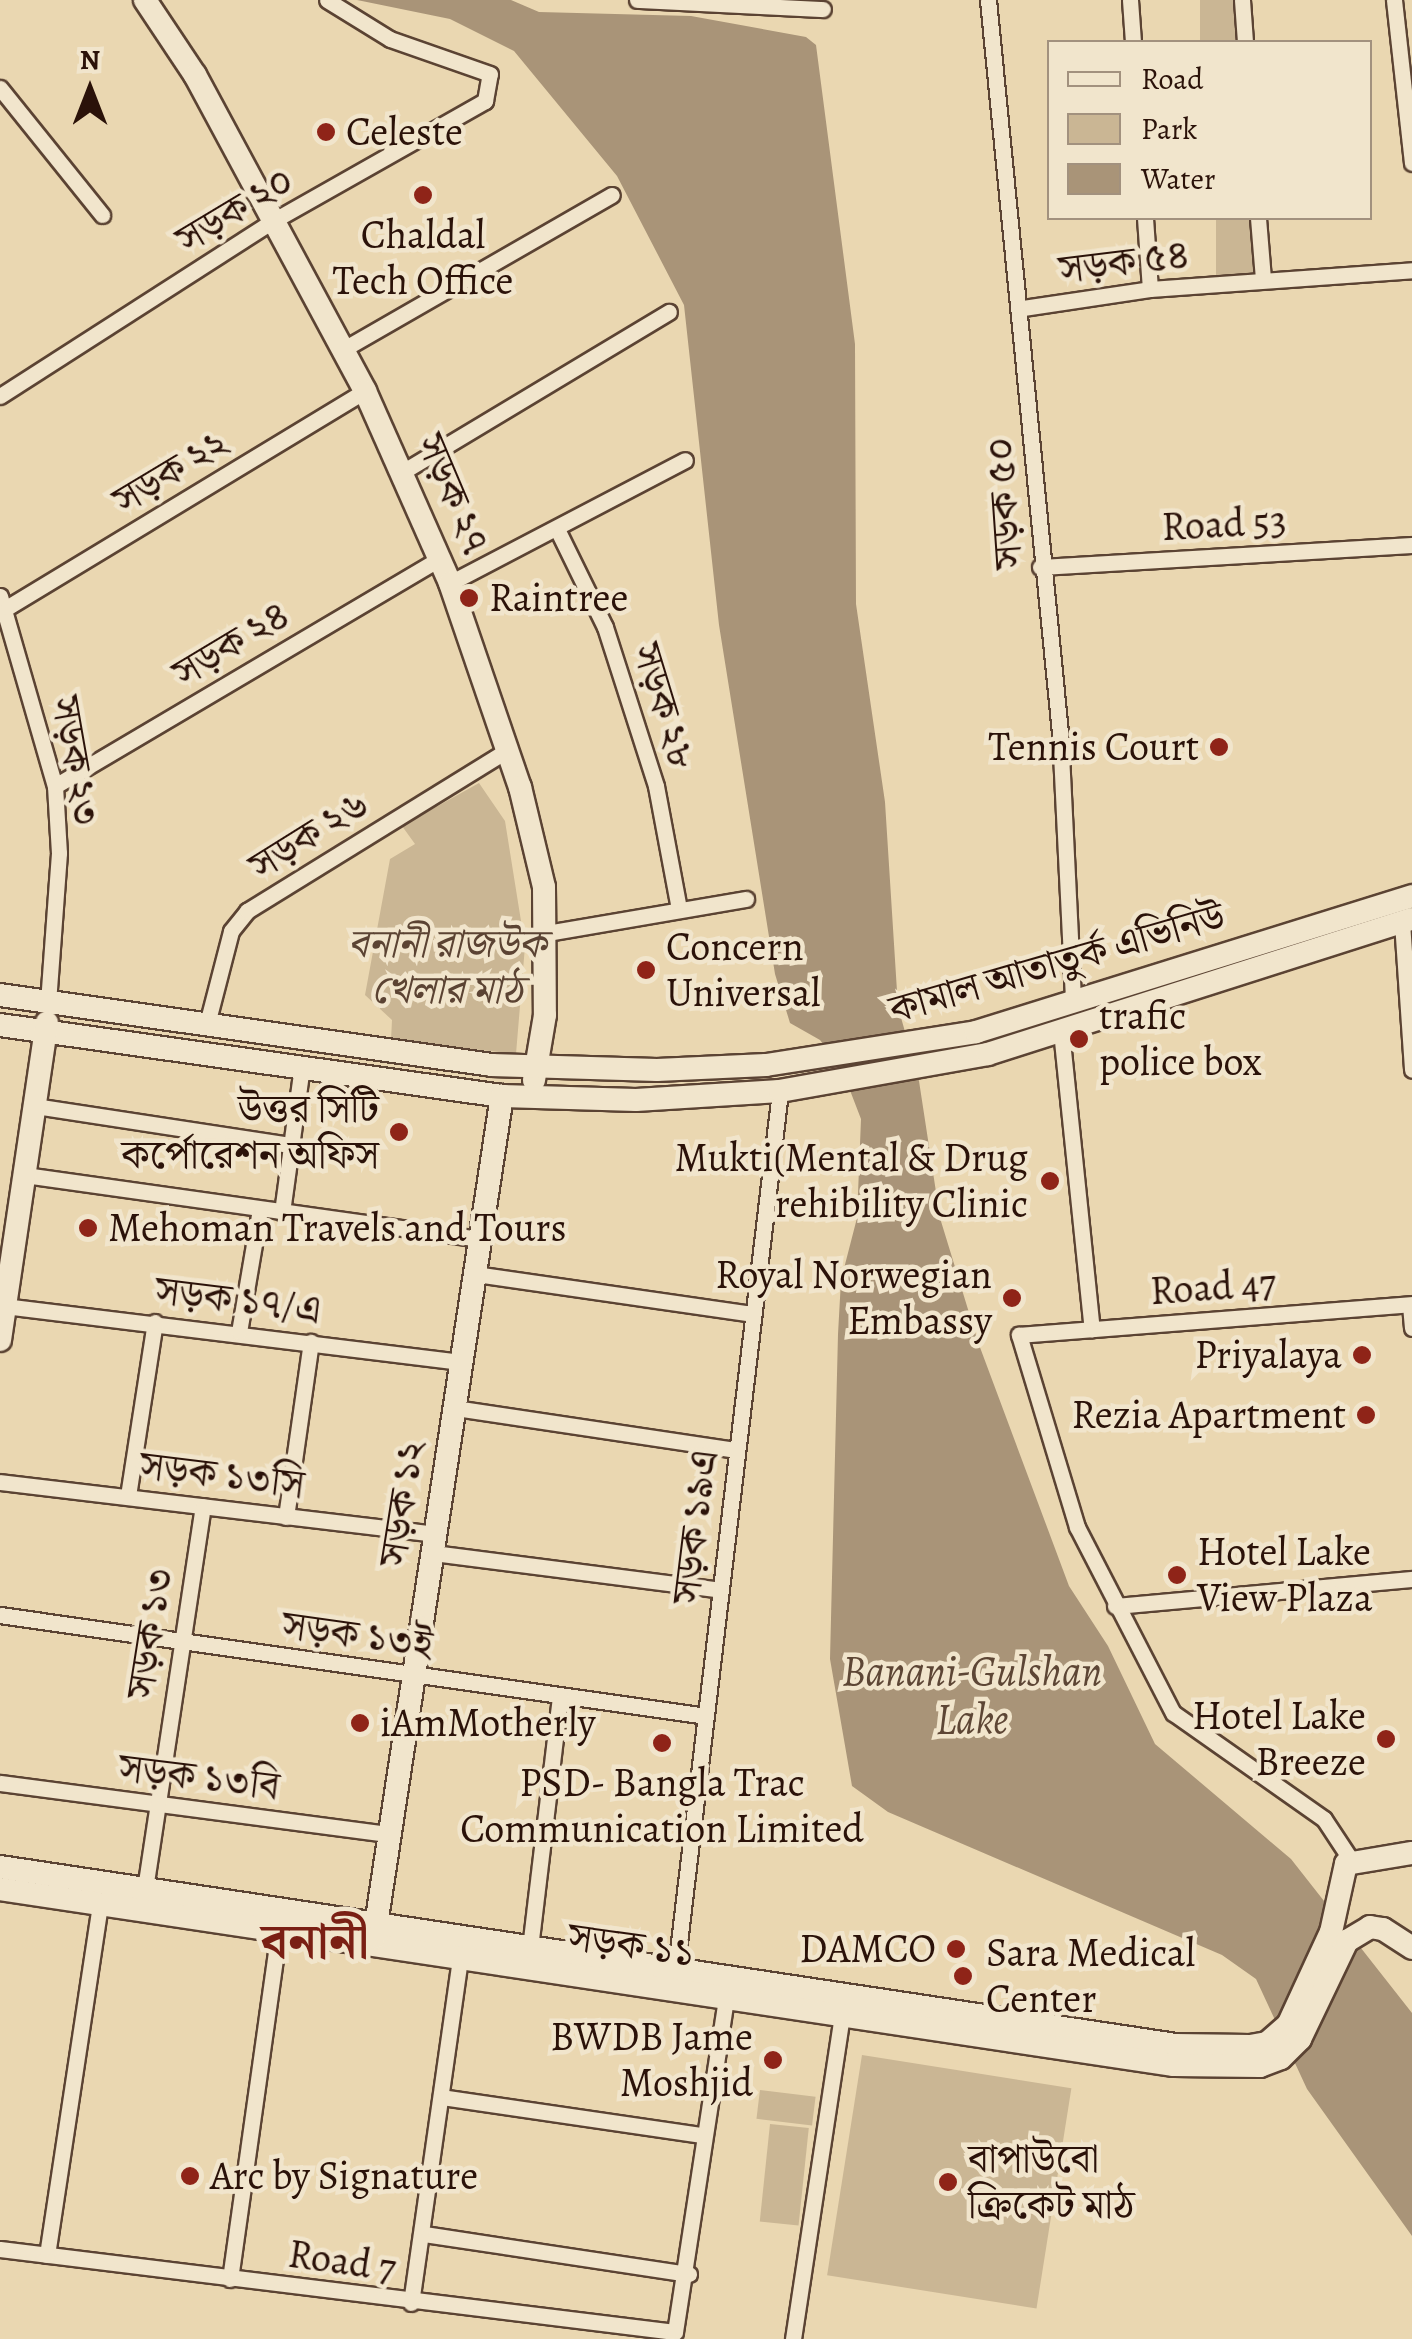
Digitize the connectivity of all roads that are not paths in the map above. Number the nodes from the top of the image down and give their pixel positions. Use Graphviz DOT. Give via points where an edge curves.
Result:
graph roads {
  1 [pos="145,0"];
  2 [pos="327,0"];
  3 [pos="637,0"];
  4 [pos="988,0"];
  5 [pos="1130,0"];
  6 [pos="1242,0"];
  7 [pos="1394,0"];
  8 [pos="823,9"];
  9 [pos="1133,40"];
  10 [pos="1245,40"];
  11 [pos="0,88"];
  12 [pos="1412,162"];
  13 [pos="612,195"];
  14 [pos="102,216"];
  15 [pos="1145,220"];
  16 [pos="1258,220"];
  17 [pos="271,222"];
  18 [pos="1412,270"];
  19 [pos="1263,279"];
  20 [pos="1150,290"];
  21 [pos="1023,308"];
  22 [pos="670,312"];
  23 [pos="342,350"];
  24 [pos="365,392"];
  25 [pos="0,396"];
  26 [pos="685,460"];
  27 [pos="404,471"];
  28 [pos="558,531"];
  29 [pos="1412,545"];
  30 [pos="440,558"];
  31 [pos="1040,567"];
  32 [pos="450,583"];
  33 [pos="4,602"];
  34 [pos="508,750"];
  35 [pos="55,786"];
  36 [pos="1412,896"];
  37 [pos="746,899"];
  38 [pos="678,910"];
  39 [pos="1407,920"];
  40 [pos="548,933"];
  41 [pos="0,995"];
  42 [pos="48,1002"];
  43 [pos="1066,1005"];
  44 [pos="206,1024"];
  45 [pos="0,1025"];
  46 [pos="1061,1031"];
  47 [pos="46,1033"];
  48 [pos="931,1052"];
  49 [pos="302,1066"];
  50 [pos="536,1066"];
  51 [pos="1412,1070"];
  52 [pos="780,1091"];
  53 [pos="502,1096"];
  54 [pos="532,1097"];
  55 [pos="35,1106"];
  56 [pos="290,1145"];
  57 [pos="25,1175"];
  58 [pos="260,1209"];
  59 [pos="282,1212"];
  60 [pos="8,1238"];
  61 [pos="480,1239"];
  62 [pos="475,1274"];
  63 [pos="1411,1304"];
  64 [pos="5,1306"];
  65 [pos="754,1314"];
  66 [pos="155,1322"];
  67 [pos="1412,1328"];
  68 [pos="1092,1329"];
  69 [pos="239,1332"];
  70 [pos="0,1340"];
  71 [pos="311,1342"];
  72 [pos="462,1362"];
  73 [pos="455,1408"];
  74 [pos="736,1450"];
  75 [pos="0,1482"];
  76 [pos="128,1496"];
  77 [pos="203,1506"];
  78 [pos="286,1517"];
  79 [pos="434,1543"];
  80 [pos="1412,1579"];
  81 [pos="720,1590"];
  82 [pos="1114,1606"];
  83 [pos="0,1616"];
  84 [pos="180,1642"];
  85 [pos="414,1676"];
  86 [pos="560,1696"];
  87 [pos="706,1716"];
  88 [pos="0,1782"];
  89 [pos="158,1805"];
  90 [pos="390,1834"];
  91 [pos="1412,1853"];
  92 [pos="1348,1862"];
  93 [pos="0,1867"];
  94 [pos="0,1888"];
  95 [pos="145,1889"];
  96 [pos="100,1904"];
  97 [pos="279,1930"];
  98 [pos="375,1934"];
  99 [pos="530,1948"];
  100 [pos="1412,1948"];
  101 [pos="460,1958"];
  102 [pos="675,1980"];
  103 [pos="726,1998"];
  104 [pos="843,2005"];
  105 [pos="1250,2056"];
  106 [pos="441,2097"];
  107 [pos="703,2135"];
  108 [pos="424,2234"];
  109 [pos="0,2249"];
  110 [pos="47,2255"];
  111 [pos="689,2274"];
  112 [pos="230,2280"];
  113 [pos="411,2304"];
  114 [pos="793,2339"];
  1 -- 17 [label="main road, সড়ক ২৭" via="195,75"];
  2 -- 17 [label="street, সড়ক ২০" via="390,39 490,74 485,101"];
  3 -- 8 [label="street"];
  4 -- 21 [label="street, সড়ক ৫০"];
  5 -- 9 [label="street"];
  6 -- 10 [label="street"];
  7 -- 12 [label="street"];
  11 -- 14 [label="street"];
  13 -- 23 [label="street"];
  15 -- 20 [label="street"];
  16 -- 19 [label="street"];
  17 -- 23 [label="main road, সড়ক ২৭"];
  17 -- 25 [label="street, সড়ক ২০"];
  18 -- 19 [label="street, সড়ক ৫৪"];
  19 -- 20 [label="street, সড়ক ৫৪"];
  20 -- 21 [label="street, সড়ক ৫৪"];
  21 -- 31 [label="street, সড়ক ৫০"];
  22 -- 27 [label="street"];
  23 -- 24 [label="main road, সড়ক ২৭"];
  24 -- 27 [label="main road, সড়ক ২৭"];
  24 -- 33 [label="street, সড়ক ২২"];
  26 -- 28 [label="street"];
  27 -- 30 [label="main road, সড়ক ২৭"];
  28 -- 32 [label="street"];
  28 -- 38 [label="street, সড়ক ২৮" via="605,627 656,786"];
  29 -- 31 [label="street, Road 53"];
  30 -- 32 [label="main road, সড়ক ২৭"];
  30 -- 35 [label="street, সড়ক ২৪"];
  31 -- 43 [label="street, সড়ক ৫০" via="1060,733"];
  32 -- 34 [label="main road, সড়ক ২৭"];
  33 -- 35 [label="street, সড়ক ২৩"];
  34 -- 40 [label="main road, সড়ক ২৭" via="544,887"];
  34 -- 44 [label="street, সড়ক ২৬" via="247,911 231,931"];
  35 -- 42 [label="street, সড়ক ২৩" via="59,853"];
  36 -- 43 [label="main road, কামাল আতাতুর্ক এভিনিউ"];
  37 -- 38 [label="street"];
  38 -- 40 [label="street"];
  39 -- 46 [label="main road, কামাল আতাতুর্ক এভিনিউ"];
  39 -- 51 [label="street"];
  40 -- 50 [label="main road, সড়ক ২৭"];
  41 -- 42 [label="main road, কামাল আতাতুর্ক এভিনিউ"];
  42 -- 44 [label="main road, কামাল আতাতুর্ক এভিনিউ"];
  42 -- 47 [label="main road"];
  43 -- 46 [label="main road"];
  43 -- 48 [label="main road, কামাল আতাতুর্ক এভিনিউ"];
  44 -- 50 [label="main road, কামাল আতাতুর্ক এভিনিউ"];
  45 -- 47 [label="main road, কামাল আতাতুর্ক এভিনিউ"];
  46 -- 48 [label="main road, কামাল আতাতুর্ক এভিনিউ" via="988,1054"];
  46 -- 68 [label="street"];
  47 -- 49 [label="main road, কামাল আতাতুর্ক এভিনিউ"];
  47 -- 55 [label="main road"];
  48 -- 50 [label="main road, কামাল আতাতুর্ক এভিনিউ" via="658,1070"];
  48 -- 52 [label="main road, কামাল আতাতুর্ক এভিনিউ" via="839,1082"];
  49 -- 53 [label="main road, কামাল আতাতুর্ক এভিনিউ"];
  49 -- 56 [label="street"];
  50 -- 54 [label="main road, সড়ক ২৭"];
  52 -- 54 [label="main road, কামাল আতাতুর্ক এভিনিউ" via="636,1100"];
  52 -- 65 [label="street, সড়ক ১৯এ"];
  53 -- 54 [label="main road, কামাল আতাতুর্ক এভিনিউ"];
  53 -- 61 [label="main road, সড়ক ১২"];
  55 -- 56 [label="street"];
  55 -- 57 [label="main road"];
  56 -- 59 [label="street"];
  57 -- 58 [label="street"];
  57 -- 60 [label="main road"];
  58 -- 59 [label="street"];
  58 -- 69 [label="street"];
  59 -- 61 [label="street"];
  60 -- 64 [label="main road"];
  61 -- 62 [label="main road, সড়ক ১২"];
  62 -- 65 [label="street"];
  62 -- 72 [label="main road, সড়ক ১২"];
  63 -- 67 [label="street"];
  63 -- 68 [label="street, Road 47"];
  64 -- 66 [label="street, সড়ক ১৭/এ"];
  64 -- 70 [label="main road"];
  65 -- 74 [label="street, সড়ক ১৯এ"];
  66 -- 69 [label="street, সড়ক ১৭/এ"];
  66 -- 76 [label="street"];
  68 -- 82 [label="street, Road 47" via="1019,1335 1077,1527"];
  69 -- 71 [label="street, সড়ক ১৭/এ"];
  71 -- 72 [label="street, সড়ক ১৭/এ"];
  71 -- 78 [label="street"];
  72 -- 73 [label="main road, সড়ক ১২"];
  73 -- 74 [label="street"];
  73 -- 79 [label="main road, সড়ক ১২"];
  74 -- 81 [label="street, সড়ক ১৯এ"];
  75 -- 76 [label="street, সড়ক ১৩সি"];
  76 -- 77 [label="street, সড়ক ১৩সি"];
  77 -- 78 [label="street, সড়ক ১৩সি"];
  77 -- 84 [label="street, সড়ক ১৩"];
  78 -- 79 [label="street, সড়ক ১৩সি"];
  79 -- 81 [label="street, সড়ক ১৩সি"];
  79 -- 85 [label="main road, সড়ক ১২"];
  80 -- 82 [label="street"];
  81 -- 87 [label="street, সড়ক ১৯এ"];
  82 -- 92 [label="street" via="1173,1713 1324,1819"];
  83 -- 84 [label="street, সড়ক ১৩ই"];
  84 -- 85 [label="street, সড়ক ১৩ই"];
  84 -- 89 [label="street, সড়ক ১৩"];
  85 -- 86 [label="street, সড়ক ১৩ই"];
  85 -- 90 [label="main road, সড়ক ১২"];
  86 -- 87 [label="street, সড়ক ১৩ই"];
  86 -- 99 [label="street"];
  87 -- 102 [label="street, সড়ক ১৯এ"];
  88 -- 89 [label="street, সড়ক ১৩বি"];
  89 -- 90 [label="street, সড়ক ১৩বি"];
  89 -- 95 [label="street, সড়ক ১৩"];
  90 -- 98 [label="main road, সড়ক ১২"];
  91 -- 92 [label="main road"];
  92 -- 105 [label="main road" via="1331,1932 1288,2025"];
  93 -- 95 [label="main road, সড়ক ১১"];
  94 -- 96 [label="main road, সড়ক ১১"];
  95 -- 98 [label="main road, সড়ক ১১"];
  96 -- 97 [label="main road, সড়ক ১১"];
  96 -- 110 [label="street"];
  97 -- 98 [label="main road, সড়ক ১১"];
  97 -- 112 [label="street"];
  98 -- 99 [label="main road, সড়ক ১১"];
  98 -- 101 [label="main road, সড়ক ১১"];
  99 -- 102 [label="main road, সড়ক ১১"];
  100 -- 105 [label="main road" via="1383,1928 1346,1942 1291,2050"];
  101 -- 102 [label="main road, সড়ক ১১"];
  101 -- 106 [label="street"];
  102 -- 103 [label="main road, সড়ক ১১"];
  102 -- 104 [label="main road, সড়ক ১১"];
  103 -- 104 [label="main road, সড়ক ১১"];
  103 -- 107 [label="street"];
  104 -- 105 [label="main road, সড়ক ১১" via="1174,2055"];
  104 -- 114 [label="street"];
  106 -- 107 [label="street"];
  106 -- 108 [label="street"];
  107 -- 111 [label="street"];
  108 -- 111 [label="street"];
  108 -- 113 [label="street"];
  109 -- 110 [label="street, Road 7"];
  110 -- 112 [label="street, Road 7"];
  111 -- 113 [label="street, Road 7" via="675,2332"];
  112 -- 113 [label="street, Road 7"];
}
